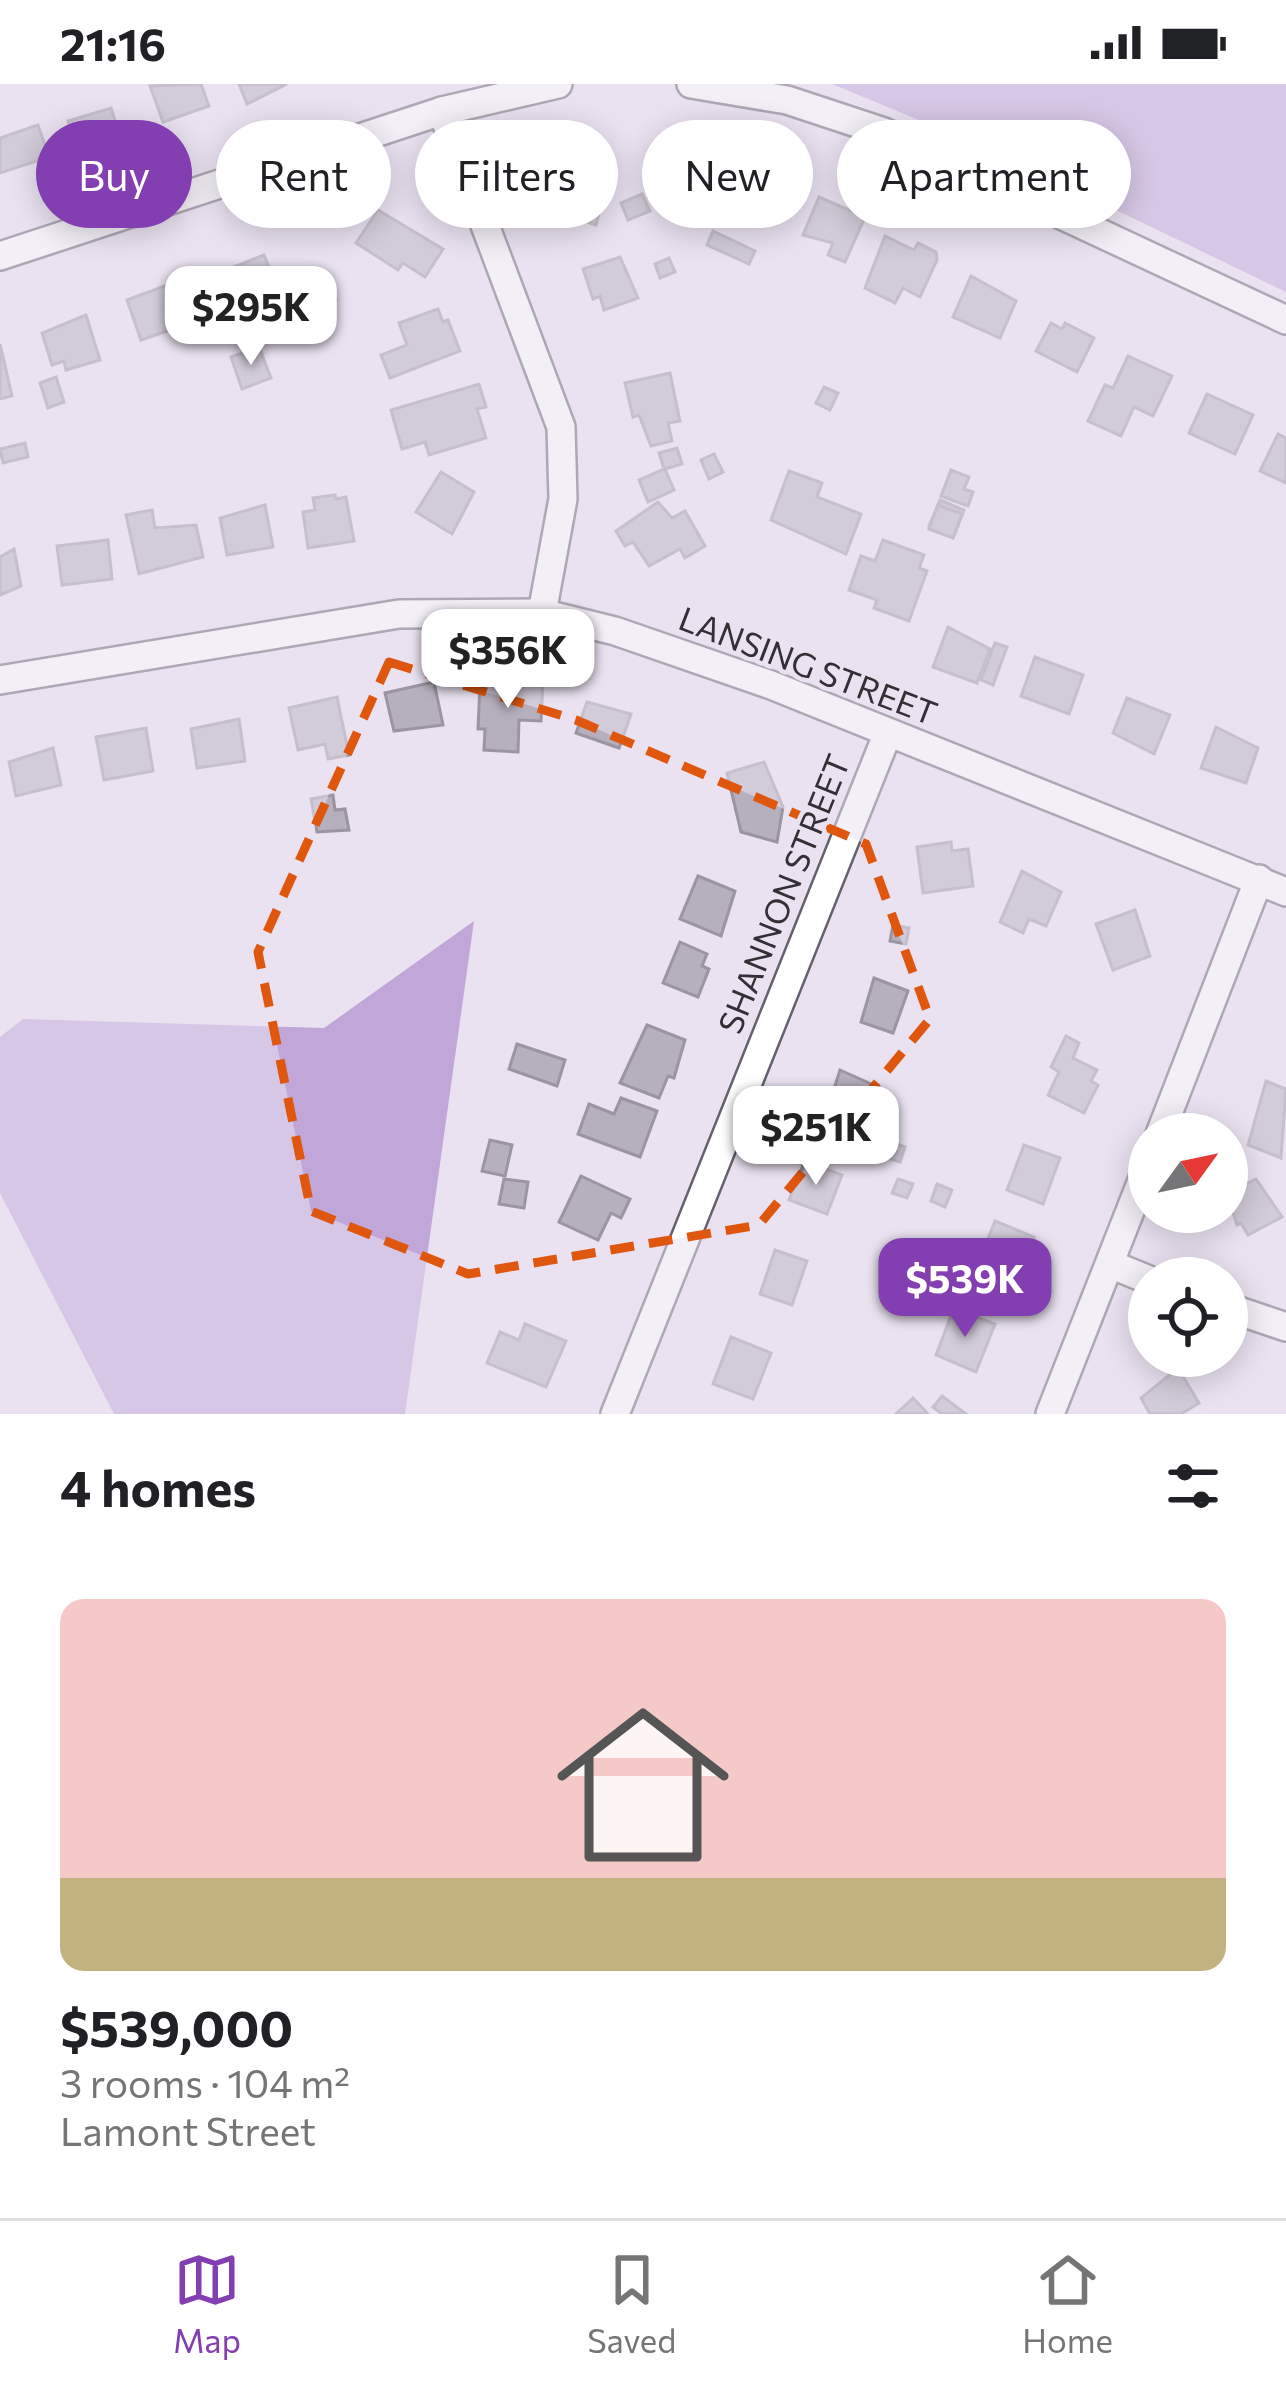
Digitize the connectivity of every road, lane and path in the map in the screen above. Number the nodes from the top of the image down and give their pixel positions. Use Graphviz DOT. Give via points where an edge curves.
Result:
graph roads {
  1 [pos="558,84"];
  2 [pos="691,84"];
  3 [pos="442,111"];
  4 [pos="0,256"];
  5 [pos="1286,320"];
  6 [pos="542,613"];
  7 [pos="0,680"];
  8 [pos="887,735"];
  9 [pos="1259,879"];
  10 [pos="1286,892"];
  11 [pos="1168,1113"];
  12 [pos="1128,1217"];
  13 [pos="1110,1264"];
  14 [pos="1128,1271"];
  15 [pos="1248,1314"];
  16 [pos="1286,1327"];
  17 [pos="615,1414"];
  18 [pos="1050,1414"];
  1 -- 3 [label="street"];
  2 -- 5 [label="street" via="788,100 884,132"];
  3 -- 4 [label="street"];
  3 -- 6 [label="street" via="561,427 563,499"];
  6 -- 7 [label="street, LANSING STREET" via="399,614"];
  6 -- 8 [label="street, LANSING STREET" via="771,685"];
  8 -- 9 [label="street, LANSING STREET"];
  8 -- 17 [label="street, SHANNON STREET"];
  9 -- 10 [label="street, LANSING STREET"];
  9 -- 11 [label="street"];
  12 -- 13 [label="street"];
  13 -- 14 [label="street"];
  13 -- 18 [label="street"];
  15 -- 16 [label="street"];
}
